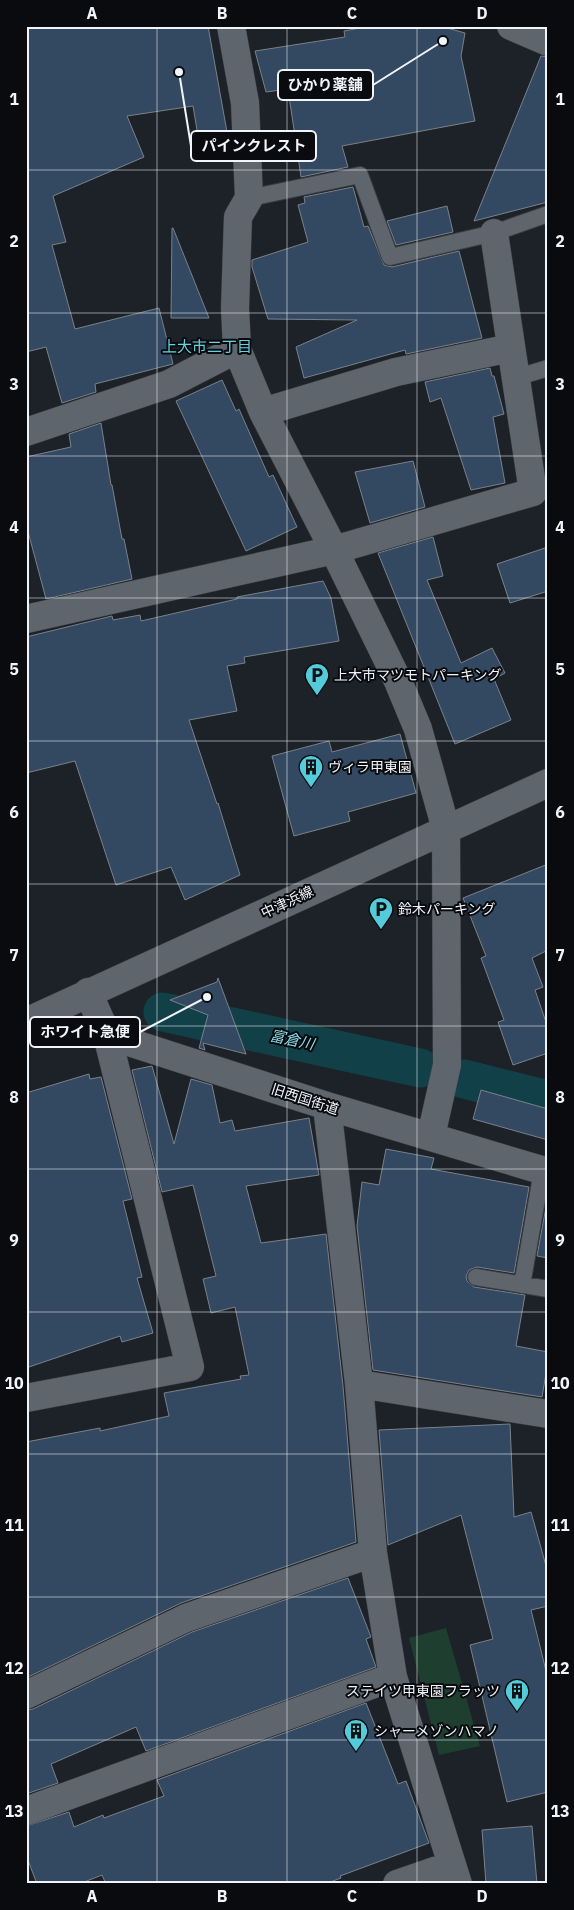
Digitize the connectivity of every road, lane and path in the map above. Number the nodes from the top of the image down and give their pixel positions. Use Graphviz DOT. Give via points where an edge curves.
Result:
graph roads {
  1 [pos="231,26"];
  2 [pos="511,26"];
  3 [pos="548,42"];
  4 [pos="249,198"];
  5 [pos="548,214"];
  6 [pos="494,233"];
  7 [pos="511,348"];
  8 [pos="237,349"];
  9 [pos="548,368"];
  10 [pos="515,378"];
  11 [pos="263,412"];
  12 [pos="26,432"];
  13 [pos="334,550"];
  14 [pos="26,619"];
  15 [pos="548,783"];
  16 [pos="446,829"];
  17 [pos="88,992"];
  18 [pos="26,1022"];
  19 [pos="106,1035"];
  20 [pos="327,1106"];
  21 [pos="431,1136"];
  22 [pos="545,1172"];
  23 [pos="476,1277"];
  24 [pos="522,1285"];
  25 [pos="548,1289"];
  26 [pos="359,1384"];
  27 [pos="26,1398"];
  28 [pos="548,1414"];
  29 [pos="373,1553"];
  30 [pos="393,1678"];
  31 [pos="26,1695"];
  32 [pos="26,1811"];
  33 [pos="455,1874"];
  34 [pos="397,1884"];
  1 -- 4 [label="street" via="245,103"];
  2 -- 3 [label="street"];
  4 -- 6 [label="lane" via="360,175 390,257"];
  4 -- 8 [label="street" via="238,217"];
  5 -- 6 [label="lane"];
  6 -- 7 [label="street"];
  7 -- 10 [label="street"];
  7 -- 11 [label="street" via="396,372"];
  8 -- 11 [label="street"];
  8 -- 12 [label="street" via="169,384"];
  9 -- 10 [label="lane"];
  10 -- 13 [label="street" via="533,492"];
  11 -- 13 [label="street"];
  13 -- 14 [label="street"];
  13 -- 16 [label="street" via="418,729"];
  15 -- 16 [label="street, 中津浜線"];
  16 -- 17 [label="street, 中津浜線"];
  16 -- 21 [label="street" via="447,1065"];
  17 -- 18 [label="street, 中津浜線"];
  17 -- 19 [label="street"];
  19 -- 20 [label="street, 旧西国街道"];
  19 -- 27 [label="street" via="190,1366"];
  20 -- 21 [label="street, 旧西国街道"];
  20 -- 26 [label="street"];
  21 -- 22 [label="street, 旧西国街道"];
  22 -- 24 [label="lane"];
  23 -- 24 [label="lane"];
  24 -- 25 [label="lane"];
  26 -- 28 [label="street"];
  26 -- 29 [label="street"];
  29 -- 30 [label="street"];
  29 -- 31 [label="street" via="186,1618"];
  30 -- 32 [label="street"];
  30 -- 33 [label="street"];
  33 -- 34 [label="street"];
}
